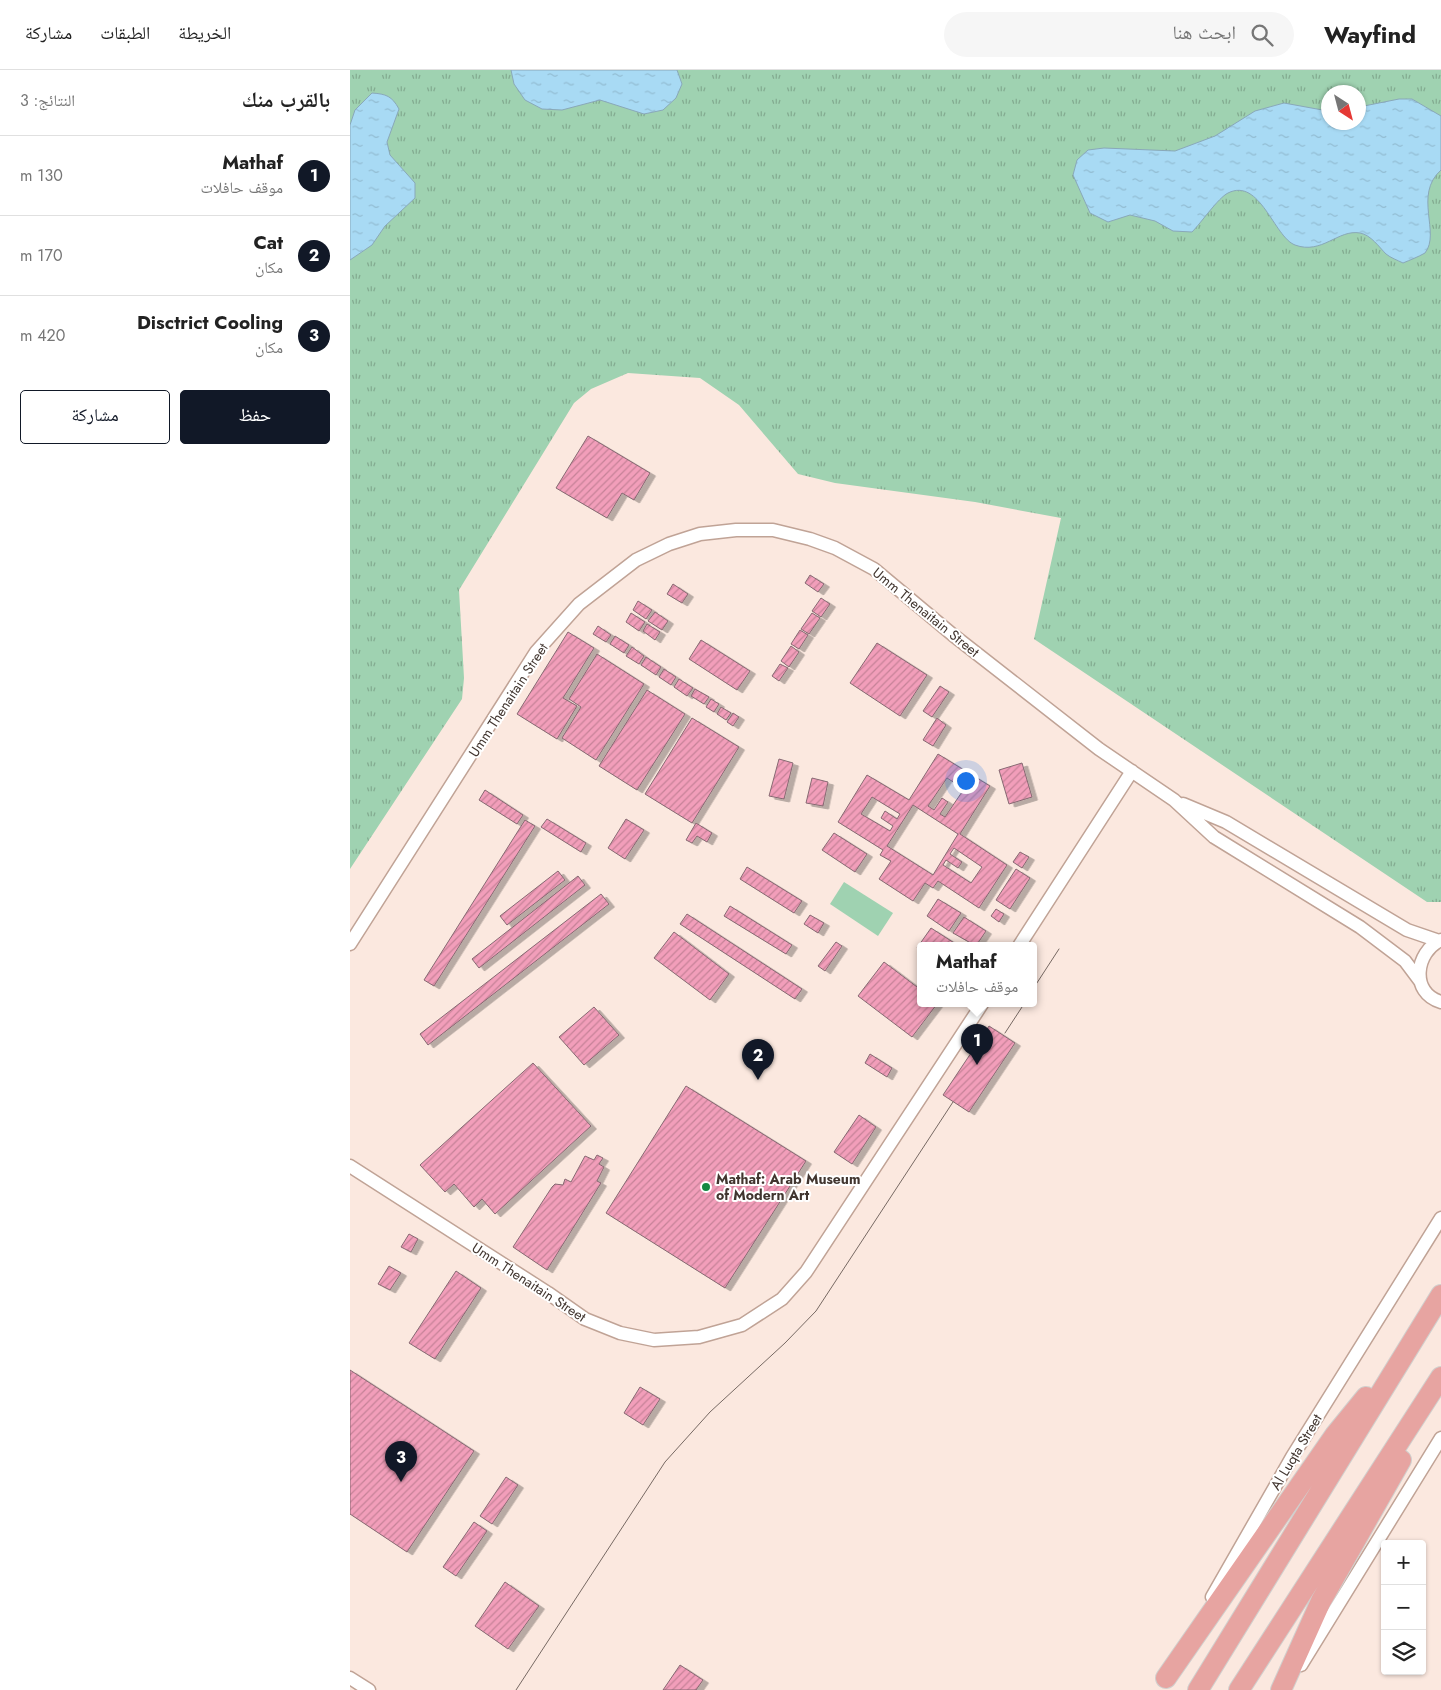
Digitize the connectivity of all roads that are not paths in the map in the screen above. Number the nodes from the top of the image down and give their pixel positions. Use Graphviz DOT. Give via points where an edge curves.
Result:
graph roads {
  1 [pos="1132,771"];
  2 [pos="1174,800"];
  3 [pos="1252,838"];
  4 [pos="1276,852"];
  5 [pos="1241,853"];
  6 [pos="1261,867"];
  7 [pos="1311,873"];
  8 [pos="1302,892"];
  9 [pos="1440,941"];
  10 [pos="1022,942"];
  11 [pos="350,944"];
  12 [pos="1420,981"];
  13 [pos="1441,1002"];
  14 [pos="980,1007"];
  15 [pos="350,1166"];
  16 [pos="1441,1218"];
  17 [pos="1441,1294"];
  18 [pos="1398,1362"];
  19 [pos="1441,1377"];
  20 [pos="1412,1421"];
  21 [pos="1441,1438"];
  22 [pos="350,1678"];
  23 [pos="1162,1684"];
  24 [pos="369,1690"];
  25 [pos="1198,1690"];
  26 [pos="1239,1690"];
  27 [pos="1280,1690"];
  28 [pos="1285,1690"];
  1 -- 2 [label="street, Umm Thenaitain Street"];
  1 -- 10 [label="street"];
  1 -- 11 [label="street, Umm Thenaitain Street" via="953,635 874,569 827,545 773,530 700,534 636,560 579,604 536,652"];
  2 -- 3 [label="street, Umm Thenaitain Street" via="1226,822"];
  2 -- 5 [label="street, Umm Thenaitain Street" via="1214,837"];
  3 -- 4 [label="street, Umm Thenaitain Street"];
  3 -- 5 [label="street" via="1249,850"];
  4 -- 6 [label="street" via="1264,852 1259,859"];
  4 -- 7 [label="street, Umm Thenaitain Street"];
  5 -- 6 [label="street, Umm Thenaitain Street"];
  6 -- 8 [label="street, Umm Thenaitain Street"];
  7 -- 8 [label="street" via="1303,881"];
  7 -- 9 [label="street, Umm Thenaitain Street" via="1407,930"];
  8 -- 12 [label="street, Umm Thenaitain Street" via="1393,951"];
  9 -- 12 [label="street" via="1429,947 1422,957"];
  12 -- 13 [label="street, Umm Thenaitain Street" via="1429,995"];
  14 -- 15 [label="street, Umm Thenaitain Street" via="806,1272 782,1299 757,1317 742,1325 699,1337 654,1340 620,1333 585,1320"];
  16 -- 23 [label="street, Al Luqta Street" via="1292,1457"];
  17 -- 18 [label="main road"];
  18 -- 23 [label="main road" via="1335,1435"];
  18 -- 25 [label="main road"];
  19 -- 20 [label="main road"];
  20 -- 26 [label="main road"];
  20 -- 27 [label="main road" via="1398,1468 1321,1601"];
  21 -- 28 [label="street"];
  22 -- 24 [label="street"];
}
